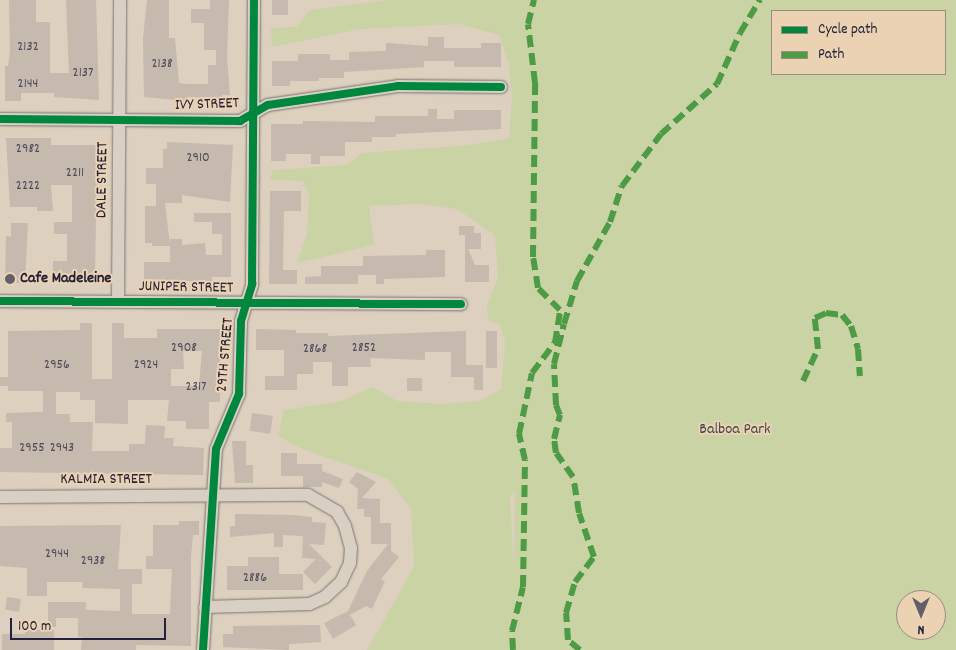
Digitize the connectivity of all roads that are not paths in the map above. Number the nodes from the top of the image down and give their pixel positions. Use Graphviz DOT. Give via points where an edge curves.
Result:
graph roads {
  1 [pos="120,0"];
  2 [pos="254,0"];
  3 [pos="501,87"];
  4 [pos="254,114"];
  5 [pos="0,119"];
  6 [pos="120,120"];
  7 [pos="0,300"];
  8 [pos="118,301"];
  9 [pos="246,302"];
  10 [pos="461,304"];
  11 [pos="213,495"];
  12 [pos="0,497"];
  13 [pos="205,607"];
  14 [pos="202,650"];
  1 -- 6 [label="street, DALE STREET"];
  2 -- 4 [label="street, 29TH STREET"];
  3 -- 4 [label="street, IVY STREET" via="398,86 268,106"];
  4 -- 6 [label="street, IVY STREET" via="240,121"];
  4 -- 9 [label="street, 29TH STREET" via="252,284"];
  5 -- 6 [label="street, IVY STREET"];
  6 -- 8 [label="street, DALE STREET"];
  7 -- 8 [label="street, JUNIPER STREET"];
  8 -- 9 [label="street, JUNIPER STREET"];
  9 -- 10 [label="street, JUNIPER STREET"];
  9 -- 11 [label="street, 29TH STREET" via="241,321 239,394 216,450"];
  11 -- 12 [label="street, KALMIA STREET"];
  11 -- 13 [label="street, 29TH STREET"];
  11 -- 13 [label="street, KALMIA STREET" via="308,495 325,503 346,526 351,548 350,563 341,582 325,597 309,604"];
  13 -- 14 [label="street, 29TH STREET"];
}
